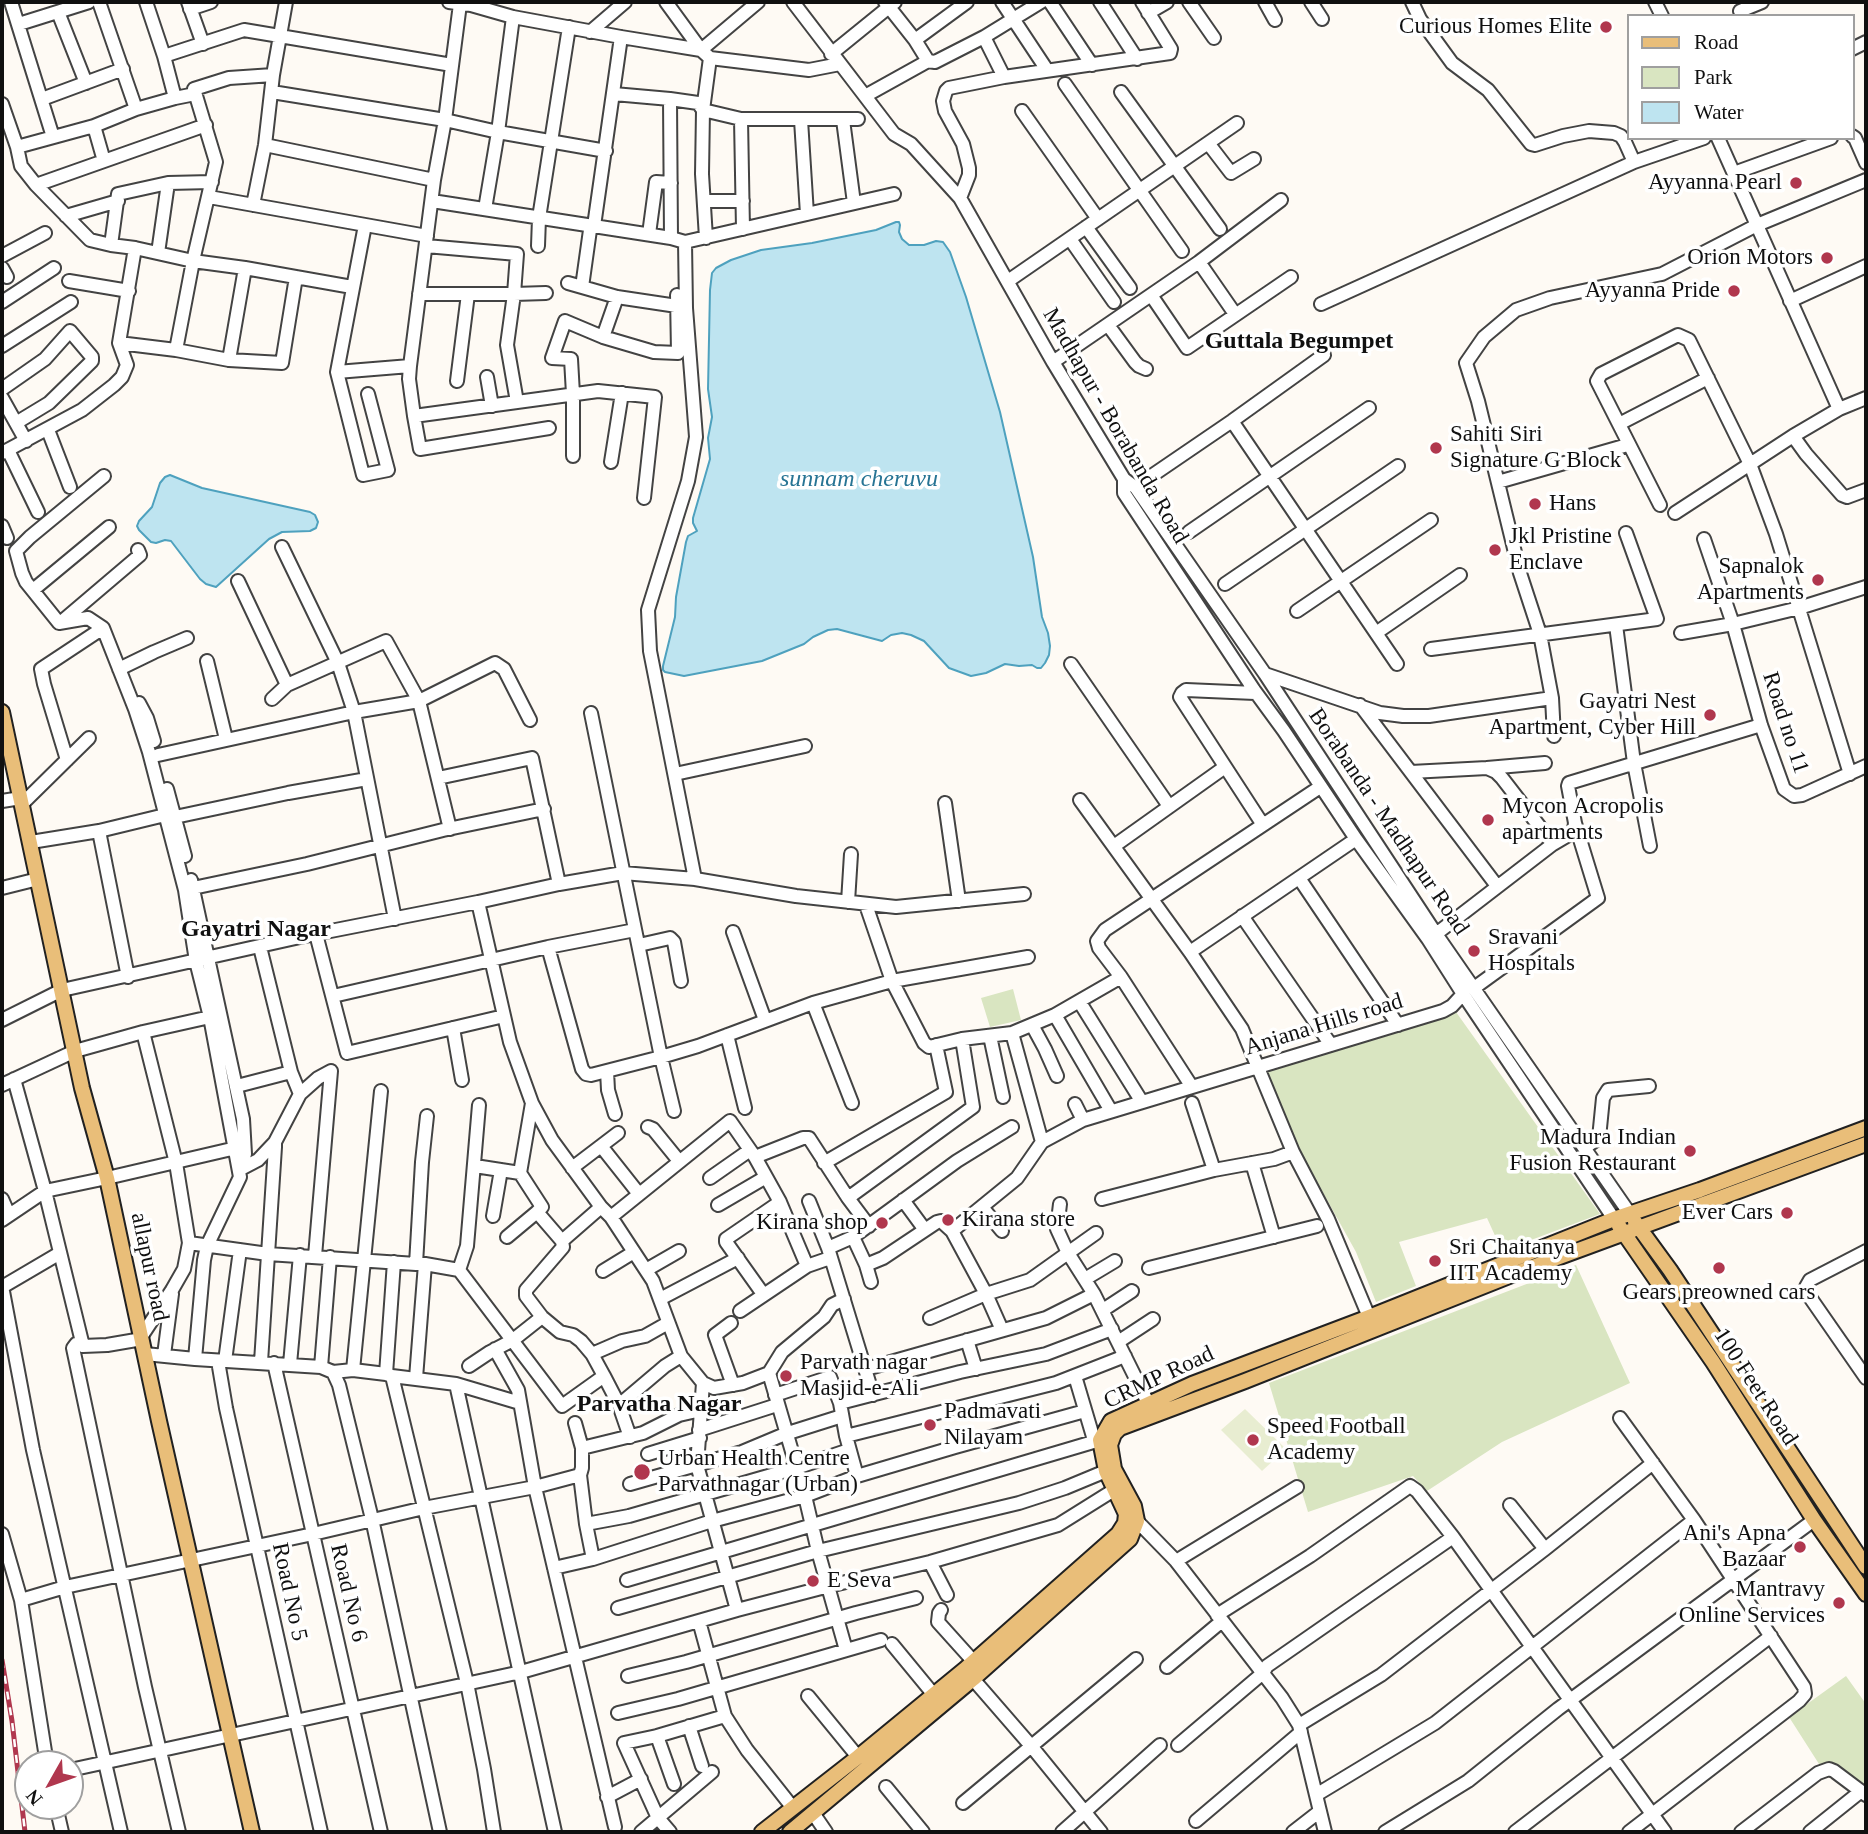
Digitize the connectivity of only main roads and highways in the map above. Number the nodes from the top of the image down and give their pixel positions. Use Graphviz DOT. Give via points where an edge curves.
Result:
graph roads {
  1 [pos="2,712"];
  2 [pos="1866,1128"];
  3 [pos="1866,1144"];
  4 [pos="1630,1214"];
  5 [pos="1614,1219"];
  6 [pos="1639,1228"];
  7 [pos="1623,1233"];
  8 [pos="1860,1546"];
  9 [pos="1866,1567"];
  10 [pos="1866,1594"];
  11 [pos="252,1832"];
  12 [pos="762,1832"];
  13 [pos="790,1832"];
  1 -- 11 [label="main road, allapur road" via="82,1088 107,1178"];
  2 -- 4 [label="main road"];
  3 -- 6 [label="main road"];
  4 -- 5 [label="main road"];
  4 -- 6 [label="main road, 100 Feet Road"];
  5 -- 7 [label="main road, 100 Feet Road"];
  5 -- 12 [label="main road, CRMP Road" via="1192,1384 1111,1421 1097,1440 1126,1514 1118,1534 974,1662"];
  6 -- 7 [label="main road, CRMP Road"];
  6 -- 8 [label="main road, 100 Feet Road"];
  7 -- 10 [label="main road, 100 Feet Road"];
  7 -- 13 [label="main road, CRMP Road" via="1120,1427 1110,1445 1114,1469 1134,1506 1137,1521 1130,1539 973,1679"];
  8 -- 9 [label="main road, 100 Feet Road"];
}
